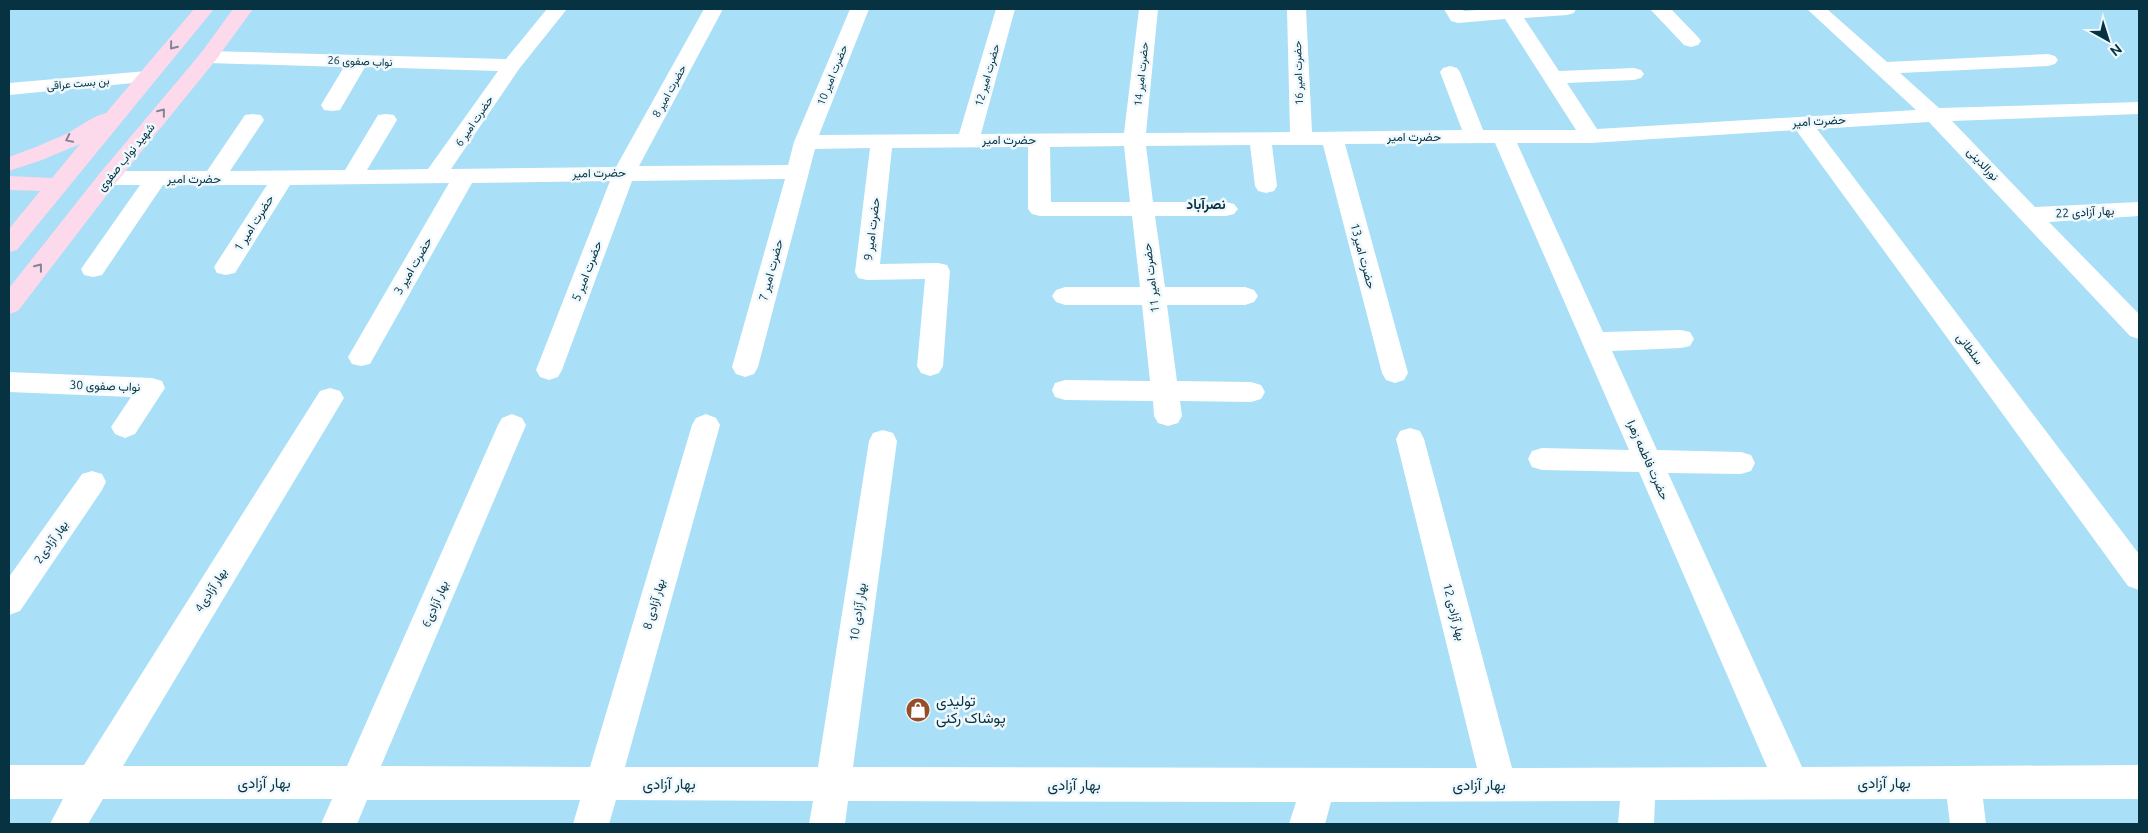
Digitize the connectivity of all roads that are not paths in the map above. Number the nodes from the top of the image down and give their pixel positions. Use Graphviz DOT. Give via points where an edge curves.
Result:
graph roads {
  1 [pos="204,9"];
  2 [pos="243,9"];
  3 [pos="556,9"];
  4 [pos="713,9"];
  5 [pos="859,9"];
  6 [pos="1005,9"];
  7 [pos="1148,9"];
  8 [pos="1296,9"];
  9 [pos="1454,9"];
  10 [pos="1567,9"];
  11 [pos="1660,9"];
  12 [pos="1816,9"];
  13 [pos="1523,11"];
  14 [pos="1691,40"];
  15 [pos="208,56"];
  16 [pos="2048,60"];
  17 [pos="358,61"];
  18 [pos="512,65"];
  19 [pos="1882,68"];
  20 [pos="1450,72"];
  21 [pos="1634,74"];
  22 [pos="147,77"];
  23 [pos="1553,78"];
  24 [pos="9,89"];
  25 [pos="125,104"];
  26 [pos="332,105"];
  27 [pos="2139,108"];
  28 [pos="1934,115"];
  29 [pos="253,120"];
  30 [pos="386,120"];
  31 [pos="1801,122"];
  32 [pos="1591,136"];
  33 [pos="1475,137"];
  34 [pos="1503,137"];
  35 [pos="1301,138"];
  36 [pos="1332,138"];
  37 [pos="1134,139"];
  38 [pos="1260,139"];
  39 [pos="968,140"];
  40 [pos="1040,140"];
  41 [pos="882,141"];
  42 [pos="805,142"];
  43 [pos="9,164"];
  44 [pos="624,172"];
  45 [pos="798,172"];
  46 [pos="436,176"];
  47 [pos="465,176"];
  48 [pos="352,177"];
  49 [pos="108,178"];
  50 [pos="156,178"];
  51 [pos="282,178"];
  52 [pos="213,179"];
  53 [pos="9,183"];
  54 [pos="59,185"];
  55 [pos="1266,186"];
  56 [pos="1142,208"];
  57 [pos="1226,209"];
  58 [pos="2139,209"];
  59 [pos="2031,215"];
  60 [pos="9,244"];
  61 [pos="226,267"];
  62 [pos="93,269"];
  63 [pos="1065,296"];
  64 [pos="1153,296"];
  65 [pos="1245,296"];
  66 [pos="9,305"];
  67 [pos="2130,311"];
  68 [pos="2139,330"];
  69 [pos="1681,339"];
  70 [pos="1595,342"];
  71 [pos="362,357"];
  72 [pos="930,366"];
  73 [pos="744,367"];
  74 [pos="549,370"];
  75 [pos="1395,373"];
  76 [pos="9,382"];
  77 [pos="1065,390"];
  78 [pos="1251,392"];
  79 [pos="330,398"];
  80 [pos="1166,404"];
  81 [pos="512,425"];
  82 [pos="706,425"];
  83 [pos="125,427"];
  84 [pos="1410,439"];
  85 [pos="883,441"];
  86 [pos="1542,459"];
  87 [pos="1648,461"];
  88 [pos="1741,463"];
  89 [pos="92,482"];
  90 [pos="2139,577"];
  91 [pos="9,602"];
  92 [pos="9,782"];
  93 [pos="92,782"];
  94 [pos="2139,782"];
  95 [pos="358,783"];
  96 [pos="1792,783"];
  97 [pos="1963,783"];
  98 [pos="602,784"];
  99 [pos="834,784"];
  100 [pos="1638,784"];
  101 [pos="1318,785"];
  102 [pos="1499,785"];
  103 [pos="68,824"];
  104 [pos="338,824"];
  105 [pos="591,824"];
  106 [pos="828,824"];
  107 [pos="1307,824"];
  108 [pos="1636,824"];
  109 [pos="1968,824"];
  1 -- 22 [label="main road, one-way"];
  2 -- 15 [label="main road, شهید نواب صفوی"];
  3 -- 18 [label="street, حضرت امیر 6"];
  4 -- 44 [label="street, حضرت امیر 8"];
  5 -- 42 [label="street, حضرت امیر 10"];
  6 -- 39 [label="street, حضرت امیر 12"];
  7 -- 37 [label="street, حضرت امیر 14"];
  8 -- 35 [label="street, حضرت امیر 16"];
  9 -- 13 [label="street" via="1458,17"];
  10 -- 13 [label="street"];
  11 -- 14 [label="street"];
  12 -- 19 [label="street, نورالدینی"];
  13 -- 23 [label="street"];
  15 -- 17 [label="street, نواب صفوی 26"];
  49 -- 15 [label="main road, شهید نواب صفوی, one-way"];
  16 -- 19 [label="street"];
  17 -- 18 [label="street, نواب صفوی 26"];
  17 -- 26 [label="street"];
  18 -- 46 [label="street, حضرت امیر 6"];
  19 -- 28 [label="street, نورالدینی"];
  20 -- 33 [label="street"];
  21 -- 23 [label="street"];
  22 -- 24 [label="street, بن بست عراقی"];
  22 -- 25 [label="main road"];
  23 -- 32 [label="street"];
  25 -- 43 [label="main road, one-way" via="98,125"];
  25 -- 54 [label="main road"];
  27 -- 28 [label="street, حضرت امیر"];
  28 -- 31 [label="street, حضرت امیر"];
  28 -- 59 [label="street, نورالدینی"];
  29 -- 52 [label="street"];
  30 -- 48 [label="street"];
  31 -- 32 [label="street, حضرت امیر"];
  31 -- 90 [label="street, سلطانی"];
  32 -- 34 [label="street, حضرت امیر"];
  33 -- 34 [label="street, حضرت امیر"];
  33 -- 36 [label="street, حضرت امیر"];
  34 -- 70 [label="street, حضرت فاطمه زهرا"];
  35 -- 36 [label="street, حضرت امیر"];
  35 -- 38 [label="street, حضرت امیر"];
  36 -- 75 [label="street, حضرت امیر13"];
  37 -- 38 [label="street, حضرت امیر"];
  37 -- 40 [label="street, حضرت امیر"];
  37 -- 56 [label="street, حضرت امیر 11"];
  38 -- 55 [label="street"];
  39 -- 40 [label="street, حضرت امیر"];
  39 -- 41 [label="street, حضرت امیر"];
  40 -- 56 [label="street" via="1040,209"];
  41 -- 42 [label="street, حضرت امیر"];
  41 -- 72 [label="street, حضرت امیر 9" via="867,272 938,271"];
  42 -- 45 [label="street"];
  44 -- 45 [label="street, حضرت امیر"];
  44 -- 47 [label="street, حضرت امیر"];
  44 -- 74 [label="street, حضرت امیر 5"];
  45 -- 73 [label="street, حضرت امیر 7"];
  46 -- 47 [label="street, حضرت امیر"];
  46 -- 48 [label="street, حضرت امیر"];
  47 -- 71 [label="street, حضرت امیر 3"];
  48 -- 51 [label="street, حضرت امیر"];
  49 -- 50 [label="street, حضرت امیر"];
  66 -- 49 [label="main road, شهید نواب صفوی, one-way"];
  50 -- 52 [label="street, حضرت امیر"];
  50 -- 62 [label="street"];
  51 -- 52 [label="street, حضرت امیر"];
  51 -- 61 [label="street, حضرت امیر 1"];
  53 -- 54 [label="main road"];
  54 -- 60 [label="main road"];
  56 -- 57 [label="street"];
  56 -- 64 [label="street, حضرت امیر 11"];
  58 -- 59 [label="street, بهار آزادی 22"];
  59 -- 67 [label="street, نورالدینی"];
  63 -- 64 [label="street"];
  64 -- 65 [label="street"];
  64 -- 80 [label="street, حضرت امیر 11"];
  67 -- 68 [label="street, نورالدینی"];
  69 -- 70 [label="street"];
  70 -- 87 [label="street, حضرت فاطمه زهرا"];
  76 -- 83 [label="street, نواب صفوی 30" via="152,388"];
  77 -- 80 [label="street"];
  78 -- 80 [label="street"];
  79 -- 93 [label="street, بهار آزادی4"];
  81 -- 95 [label="street, بهار آزادی6"];
  82 -- 98 [label="street, بهار آزادی 8"];
  84 -- 102 [label="street, بهار آزادی 12"];
  85 -- 99 [label="street, بهار آزادی 10"];
  86 -- 87 [label="street"];
  87 -- 88 [label="street"];
  87 -- 96 [label="street, حضرت فاطمه زهرا"];
  89 -- 91 [label="street, بهار آزادی2"];
  92 -- 93 [label="street, بهار آزادی"];
  93 -- 95 [label="street, بهار آزادی"];
  93 -- 103 [label="street, بهار آزادی4"];
  94 -- 97 [label="street, بهار آزادی"];
  95 -- 98 [label="street, بهار آزادی"];
  95 -- 104 [label="street, بهار آزادی6"];
  96 -- 97 [label="street, بهار آزادی"];
  96 -- 100 [label="street, بهار آزادی"];
  97 -- 109 [label="street"];
  98 -- 99 [label="street, بهار آزادی"];
  98 -- 105 [label="street, بهار آزادی 8"];
  99 -- 101 [label="street, بهار آزادی"];
  99 -- 106 [label="street, بهار آزادی 10"];
  100 -- 102 [label="street, بهار آزادی"];
  100 -- 108 [label="street"];
  101 -- 102 [label="street, بهار آزادی"];
  101 -- 107 [label="street"];
}
